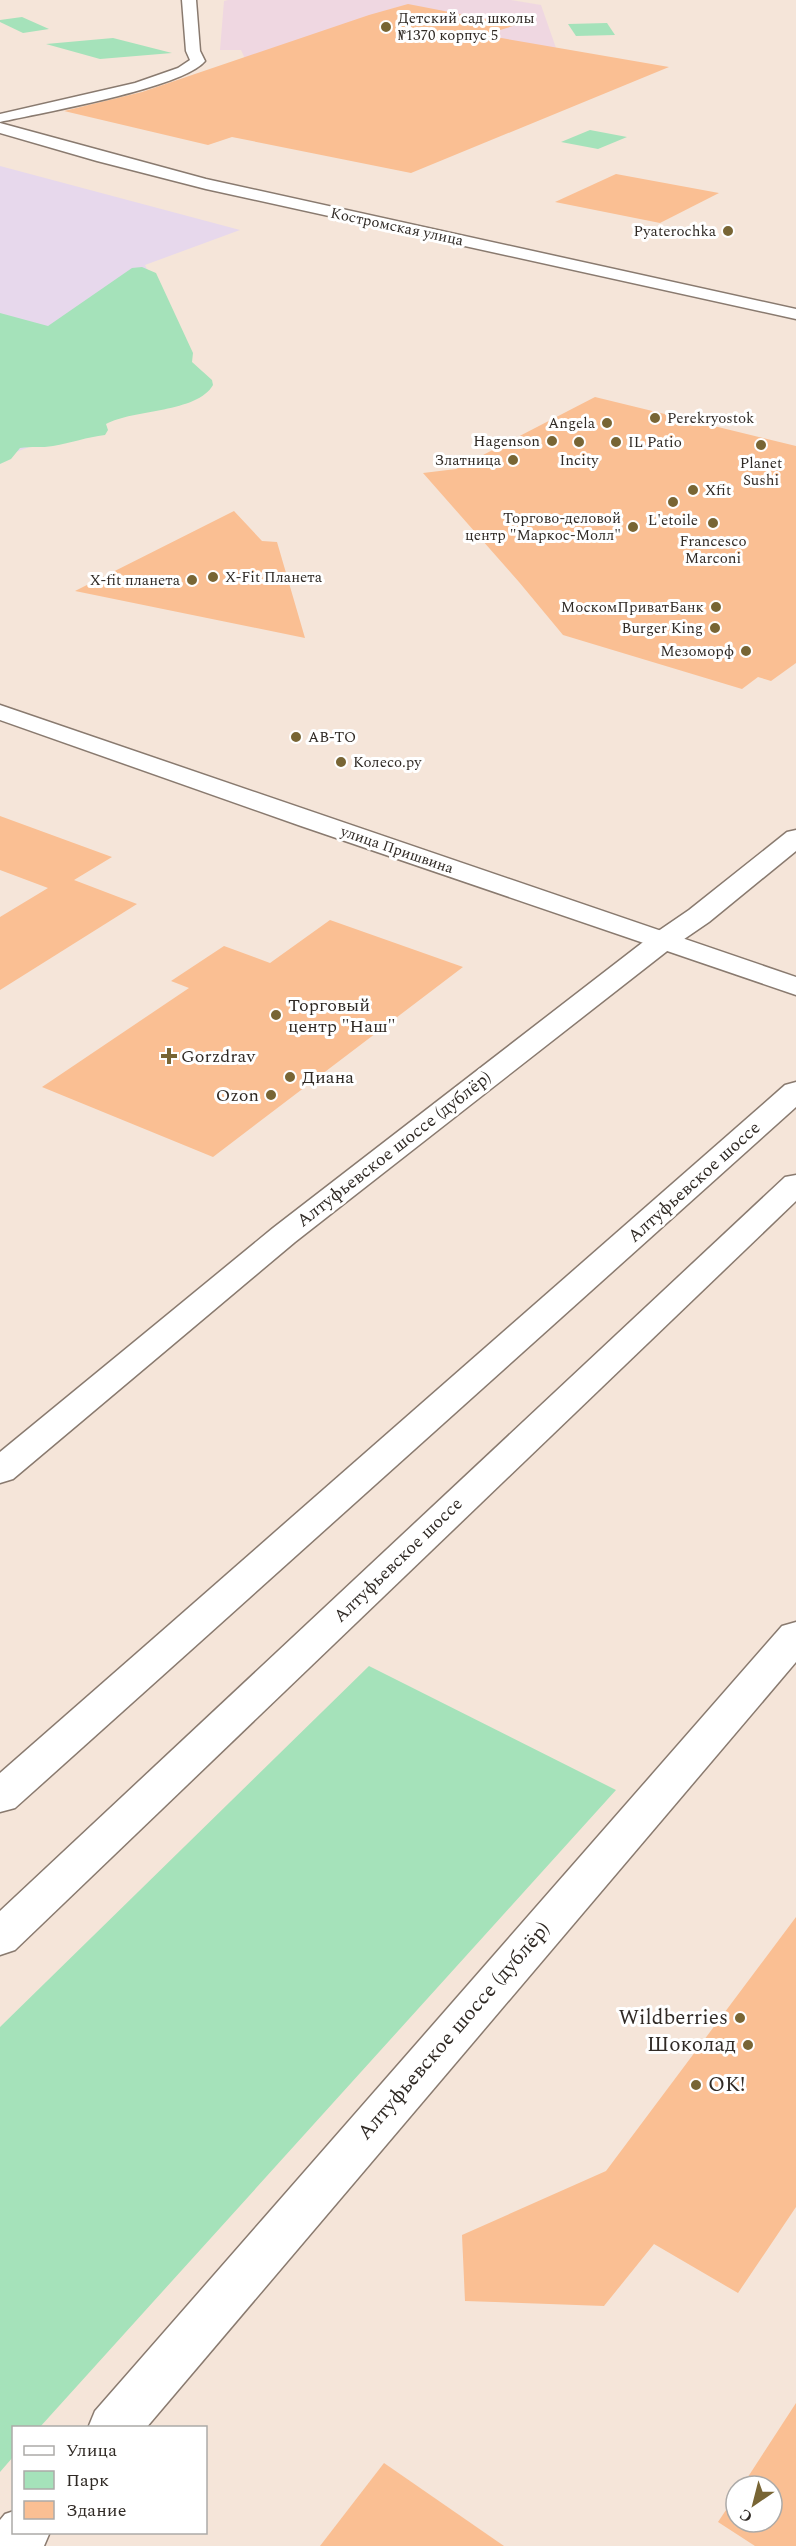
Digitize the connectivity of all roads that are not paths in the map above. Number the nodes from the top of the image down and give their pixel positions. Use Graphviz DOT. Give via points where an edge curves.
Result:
graph roads {
  1 [pos="189,0"];
  2 [pos="0,118"];
  3 [pos="0,128"];
  4 [pos="796,314"];
  5 [pos="0,712"];
  6 [pos="796,838"];
  7 [pos="662,942"];
  8 [pos="796,986"];
  9 [pos="796,1091"];
  10 [pos="796,1184"];
  11 [pos="0,1471"];
  12 [pos="796,1636"];
  13 [pos="0,1797"];
  14 [pos="0,1938"];
  15 [pos="114,2426"];
  16 [pos="22,2534"];
  17 [pos="12,2546"];
  1 -- 2 [label="street" via="193,51 198,61 183,71 139,86"];
  3 -- 4 [label="street, Костромская улица" via="101,159 291,204"];
  5 -- 7 [label="street, улица Пришвина"];
  6 -- 7 [label="street, Алтуфьевское шоссе (дублёр)"];
  7 -- 8 [label="street, улица Пришвина"];
  7 -- 11 [label="street, Алтуфьевское шоссе (дублёр)" via="284,1234"];
  9 -- 13 [label="street, Алтуфьевское шоссе"];
  10 -- 14 [label="street, Алтуфьевское шоссе"];
  12 -- 15 [label="street, Алтуфьевское шоссе (дублёр)"];
  16 -- 17 [label="street"];
}
